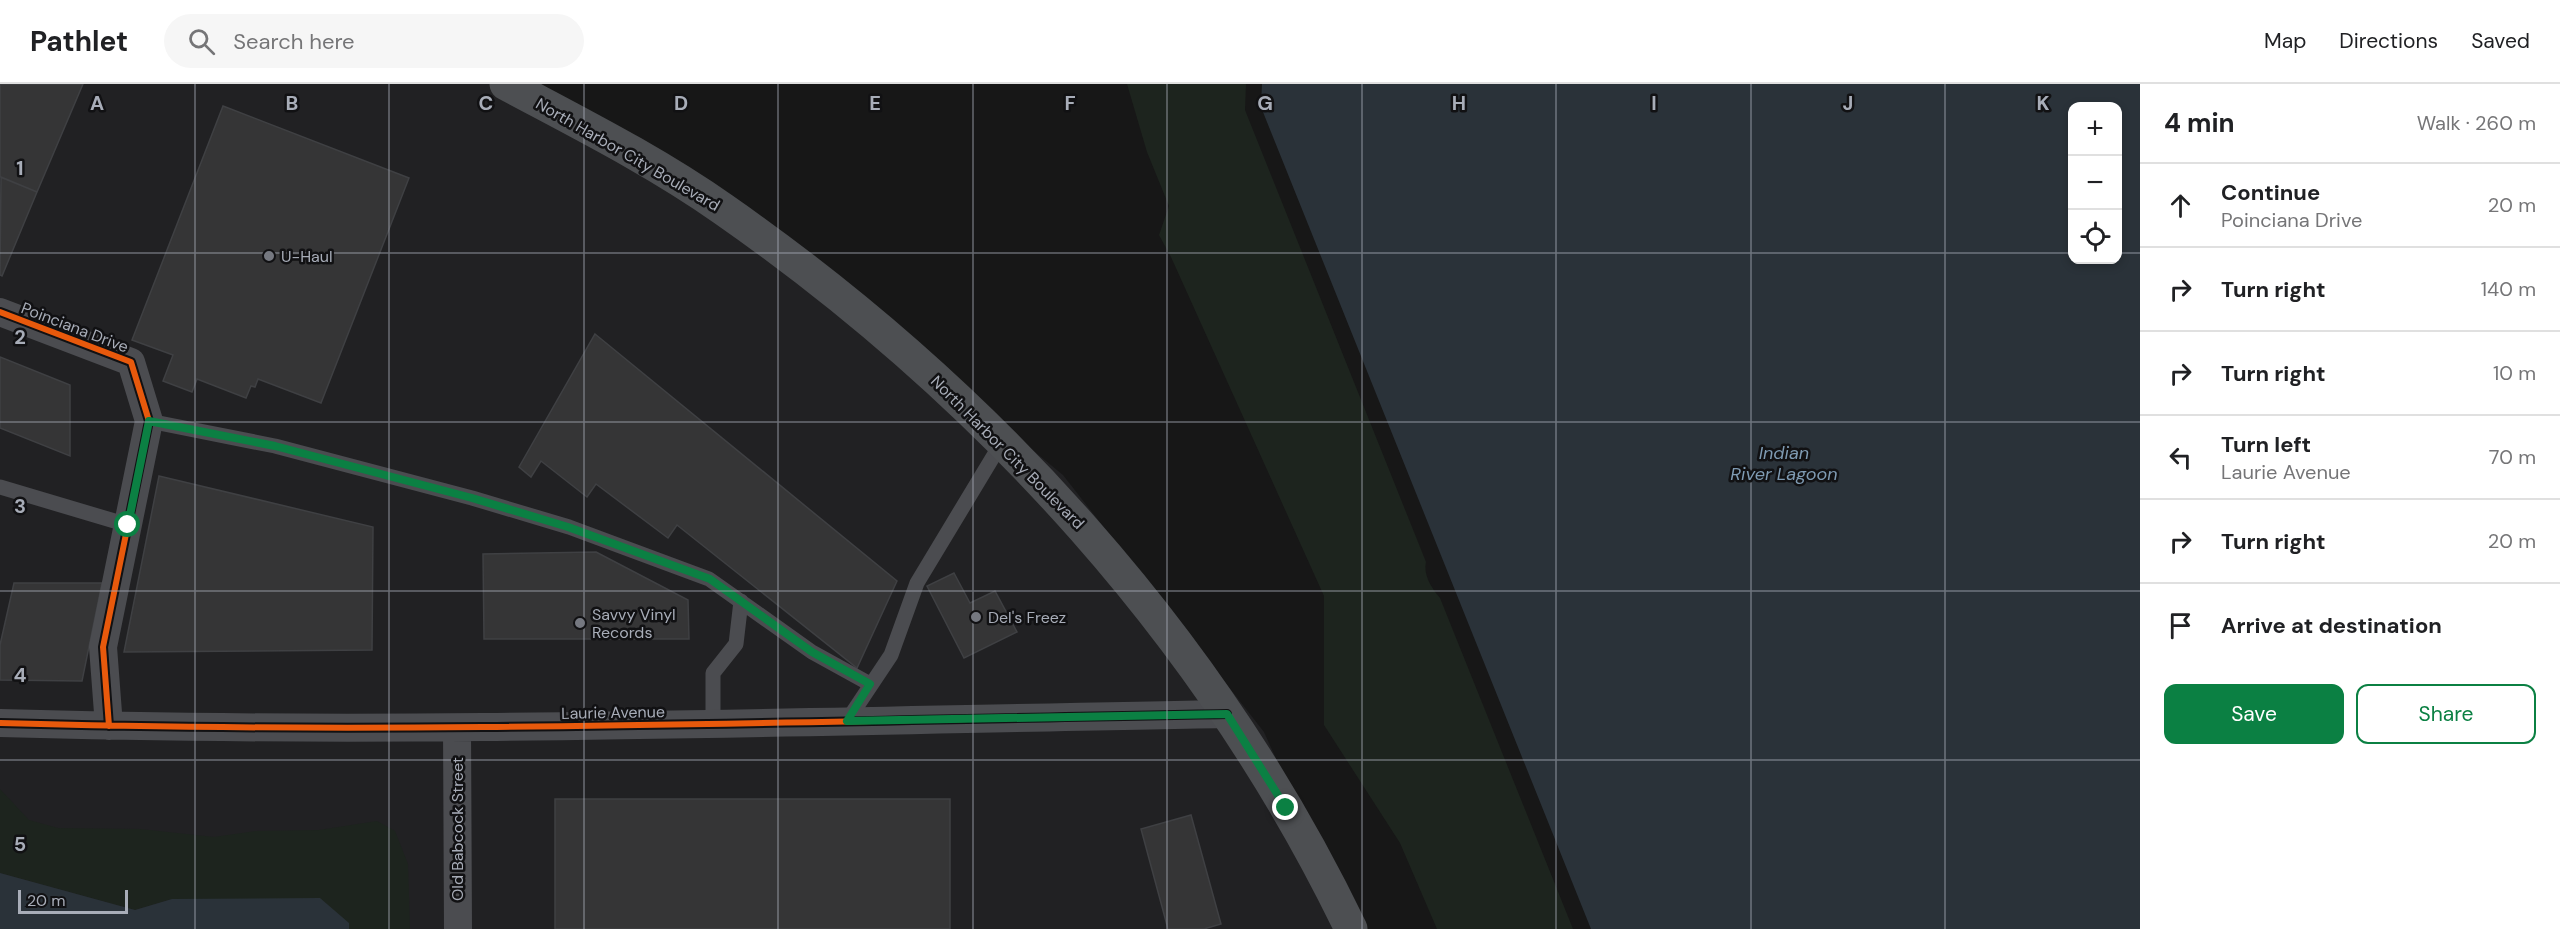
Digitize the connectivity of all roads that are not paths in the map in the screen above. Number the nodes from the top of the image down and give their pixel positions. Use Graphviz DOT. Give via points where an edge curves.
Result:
graph roads {
  1 [pos="506,84"];
  2 [pos="0,312"];
  3 [pos="149,421"];
  4 [pos="1002,442"];
  5 [pos="0,487"];
  6 [pos="128,525"];
  7 [pos="741,601"];
  8 [pos="870,684"];
  9 [pos="1227,714"];
  10 [pos="847,721"];
  11 [pos="0,723"];
  12 [pos="713,724"];
  13 [pos="109,726"];
  14 [pos="457,728"];
  15 [pos="458,929"];
  16 [pos="1351,929"];
  1 -- 4 [label="main road, North Harbor City Boulevard" via="722,208 842,297 957,396"];
  2 -- 3 [label="street, Poinciana Drive" via="130,362"];
  3 -- 6 [label="street, Poinciana Drive"];
  3 -- 7 [label="lane" via="275,446 558,524 710,579"];
  4 -- 8 [label="lane" via="918,583 891,655"];
  4 -- 9 [label="main road, North Harbor City Boulevard" via="1054,494 1142,596"];
  5 -- 6 [label="lane"];
  6 -- 13 [label="street, Poinciana Drive" via="103,647"];
  7 -- 8 [label="lane" via="812,652"];
  7 -- 12 [label="lane" via="736,644 713,673"];
  8 -- 10 [label="lane"];
  9 -- 10 [label="street, Laurie Avenue"];
  9 -- 16 [label="main road, North Harbor City Boulevard" via="1286,808"];
  10 -- 12 [label="street, Laurie Avenue"];
  11 -- 13 [label="street, Laurie Avenue"];
  12 -- 14 [label="street, Laurie Avenue"];
  13 -- 14 [label="street, Laurie Avenue"];
  14 -- 15 [label="street, Old Babcock Street"];
}
